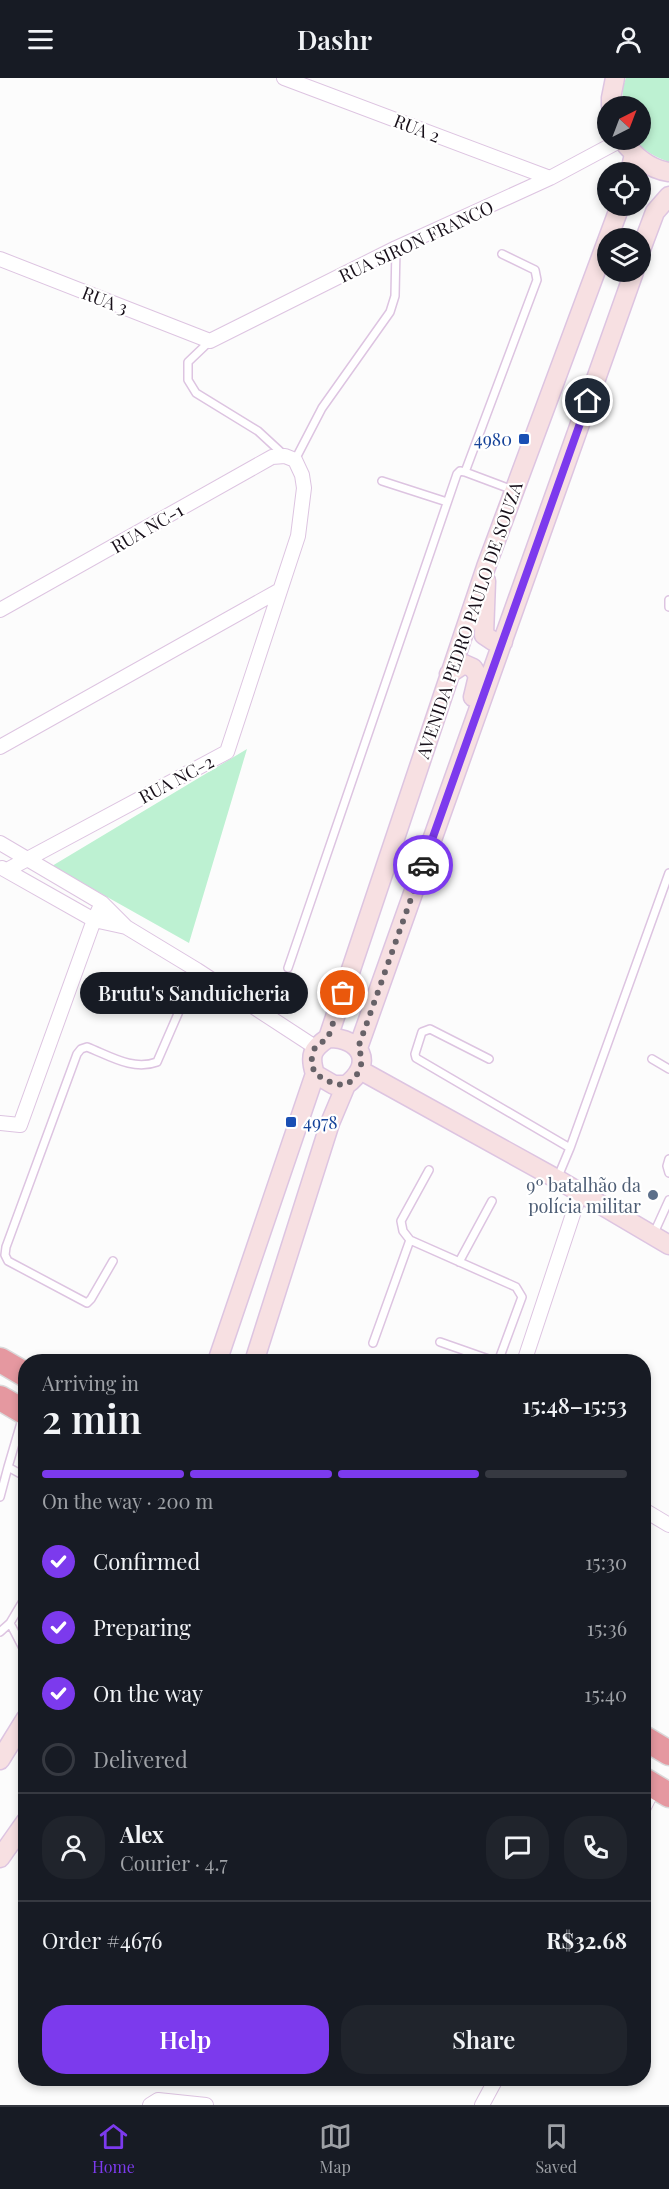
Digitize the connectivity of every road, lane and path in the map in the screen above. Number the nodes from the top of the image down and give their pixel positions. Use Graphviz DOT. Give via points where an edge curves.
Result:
graph roads {
  1 [pos="284,78"];
  2 [pos="615,78"];
  3 [pos="611,96"];
  4 [pos="603,150"];
  5 [pos="631,150"];
  6 [pos="634,154"];
  7 [pos="632,162"];
  8 [pos="669,172"];
  9 [pos="550,178"];
  10 [pos="669,196"];
  11 [pos="616,216"];
  12 [pos="649,228"];
  13 [pos="396,248"];
  14 [pos="502,254"];
  15 [pos="0,259"];
  16 [pos="630,282"];
  17 [pos="210,340"];
  18 [pos="290,458"];
  19 [pos="465,472"];
  20 [pos="382,481"];
  21 [pos="514,490"];
  22 [pos="447,502"];
  23 [pos="486,567"];
  24 [pos="280,590"];
  25 [pos="669,600"];
  26 [pos="669,607"];
  27 [pos="0,610"];
  28 [pos="503,642"];
  29 [pos="449,674"];
  30 [pos="475,716"];
  31 [pos="0,747"];
  32 [pos="0,843"];
  33 [pos="28,858"];
  34 [pos="4,869"];
  35 [pos="669,873"];
  36 [pos="102,903"];
  37 [pos="94,920"];
  38 [pos="126,927"];
  39 [pos="288,968"];
  40 [pos="197,970"];
  41 [pos="321,1042"];
  42 [pos="358,1048"];
  43 [pos="489,1059"];
  44 [pos="652,1059"];
  45 [pos="360,1070"];
  46 [pos="669,1070"];
  47 [pos="315,1074"];
  48 [pos="346,1085"];
  49 [pos="0,1123"];
  50 [pos="570,1148"];
  51 [pos="669,1159"];
  52 [pos="429,1170"];
  53 [pos="669,1173"];
  54 [pos="557,1179"];
  55 [pos="580,1193"];
  56 [pos="669,1200"];
  57 [pos="492,1201"];
  58 [pos="652,1235"];
  59 [pos="410,1240"];
  60 [pos="669,1245"];
  61 [pos="113,1261"];
  62 [pos="459,1262"];
  63 [pos="440,1342"];
  64 [pos="373,1343"];
  65 [pos="220,1354"];
  66 [pos="257,1354"];
  67 [pos="474,1354"];
  68 [pos="500,1354"];
  69 [pos="527,1354"];
  70 [pos="0,1360"];
  71 [pos="18,1370"];
  72 [pos="0,1398"];
  73 [pos="18,1409"];
  74 [pos="18,1435"];
  75 [pos="8,1467"];
  76 [pos="18,1473"];
  77 [pos="0,1497"];
  78 [pos="651,1514"];
  79 [pos="669,1525"];
  80 [pos="18,1610"];
  81 [pos="10,1623"];
  82 [pos="0,1632"];
  83 [pos="18,1638"];
  84 [pos="18,1731"];
  85 [pos="651,1742"];
  86 [pos="669,1753"];
  87 [pos="0,1760"];
  88 [pos="18,1832"];
  89 [pos="0,1858"];
  90 [pos="492,2086"];
  91 [pos="151,2104"];
  92 [pos="206,2105"];
  93 [pos="482,2105"];
  1 -- 9 [label="street, RUA 2"];
  2 -- 3 [label="main road"];
  4 -- 9 [label="street, RUA SIRON FRANCO"];
  5 -- 6 [label="main road"];
  6 -- 7 [label="main road"];
  6 -- 8 [label="main road"];
  9 -- 13 [label="street, RUA SIRON FRANCO"];
  10 -- 12 [label="main road" via="655,212"];
  11 -- 21 [label="main road, AVENIDA PEDRO PAULO DE SOUZA"];
  13 -- 17 [label="street, RUA SIRON FRANCO"];
  13 -- 18 [label="lane" via="395,296 390,312"];
  14 -- 19 [label="lane" via="535,270 537,280"];
  15 -- 17 [label="street, RUA 3"];
  16 -- 28 [label="main road, AVENIDA PEDRO PAULO DE SOUZA"];
  17 -- 18 [label="lane" via="188,362 188,380 196,393 258,431"];
  18 -- 24 [label="street, RUA NC-2" via="302,475 304,488 298,536"];
  18 -- 27 [label="street, RUA NC-1" via="272,457"];
  19 -- 21 [label="lane"];
  19 -- 22 [label="lane" via="457,474"];
  20 -- 22 [label="lane"];
  21 -- 23 [label="main road, AVENIDA PEDRO PAULO DE SOUZA"];
  22 -- 39 [label="lane"];
  23 -- 28 [label="main road" via="484,635"];
  23 -- 29 [label="main road, AVENIDA PEDRO PAULO DE SOUZA"];
  24 -- 31 [label="street"];
  24 -- 33 [label="street, RUA NC-2" via="227,752"];
  25 -- 26 [label="lane"];
  28 -- 30 [label="main road, AVENIDA PEDRO PAULO DE SOUZA"];
  29 -- 30 [label="main road" via="464,664 478,676 471,705"];
  29 -- 41 [label="main road, AVENIDA PEDRO PAULO DE SOUZA"];
  30 -- 42 [label="main road, AVENIDA PEDRO PAULO DE SOUZA"];
  32 -- 33 [label="street"];
  33 -- 34 [label="street, RUA NC-2"];
  33 -- 36 [label="street"];
  34 -- 37 [label="street"];
  35 -- 50 [label="lane"];
  36 -- 37 [label="street"];
  36 -- 38 [label="street"];
  37 -- 38 [label="street"];
  37 -- 49 [label="street" via="20,1125"];
  38 -- 40 [label="street"];
  40 -- 41 [label="street"];
  40 -- 61 [label="lane" via="158,1062 145,1066 130,1064 87,1047 77,1054 5,1255 8,1261 87,1303"];
  41 -- 42 [label="main road" via="340,1038"];
  41 -- 47 [label="main road" via="311,1062"];
  42 -- 45 [label="main road"];
  43 -- 50 [label="lane" via="430,1029 423,1032 415,1054"];
  44 -- 46 [label="lane"];
  45 -- 48 [label="main road"];
  45 -- 54 [label="main road"];
  47 -- 48 [label="main road" via="334,1084"];
  47 -- 65 [label="main road"];
  48 -- 66 [label="main road" via="330,1123"];
  50 -- 54 [label="lane"];
  51 -- 53 [label="lane"];
  52 -- 59 [label="lane" via="401,1221"];
  54 -- 55 [label="main road"];
  55 -- 58 [label="main road"];
  55 -- 69 [label="street"];
  56 -- 58 [label="lane"];
  57 -- 62 [label="lane"];
  58 -- 60 [label="main road"];
  59 -- 62 [label="lane"];
  59 -- 64 [label="lane"];
  62 -- 68 [label="lane" via="516,1287 522,1297"];
  63 -- 67 [label="lane"];
  70 -- 71 [label="highway"];
  72 -- 73 [label="highway"];
  74 -- 75 [label="lane"];
  75 -- 76 [label="lane"];
  75 -- 77 [label="lane"];
  78 -- 79 [label="street"];
  80 -- 81 [label="lane"];
  81 -- 82 [label="lane"];
  81 -- 83 [label="lane"];
  84 -- 87 [label="main road"];
  85 -- 86 [label="highway"];
  88 -- 89 [label="main road"];
  90 -- 93 [label="street"];
  91 -- 92 [label="street" via="158,2100"];
}
